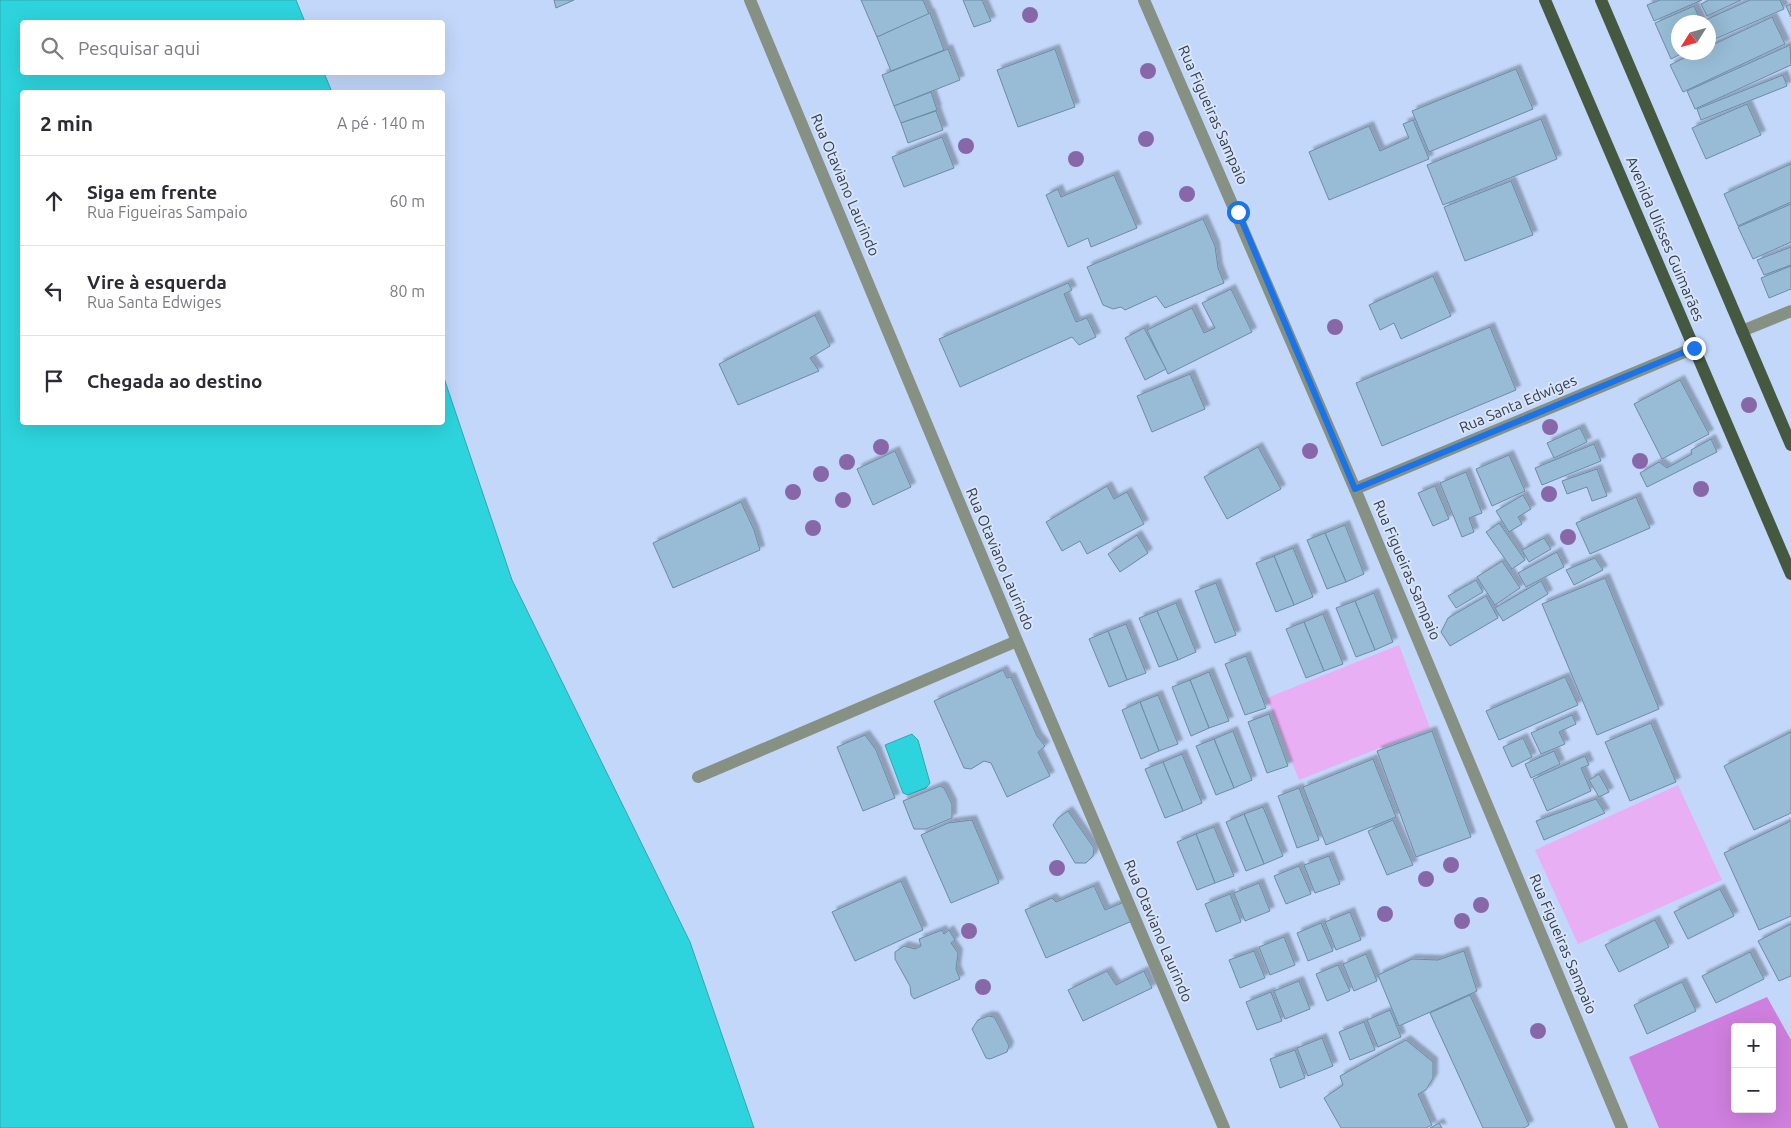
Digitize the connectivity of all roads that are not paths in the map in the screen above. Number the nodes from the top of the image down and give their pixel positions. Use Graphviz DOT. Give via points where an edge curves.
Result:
graph roads {
  1 [pos="750,0"];
  2 [pos="1144,0"];
  3 [pos="1545,0"];
  4 [pos="1601,0"];
  5 [pos="1791,311"];
  6 [pos="1742,332"];
  7 [pos="1694,348"];
  8 [pos="1791,444"];
  9 [pos="1355,489"];
  10 [pos="1791,574"];
  11 [pos="1017,642"];
  12 [pos="698,777"];
  13 [pos="1224,1128"];
  14 [pos="1622,1128"];
  1 -- 11 [label="street, Rua Otaviano Laurindo"];
  2 -- 9 [label="street, Rua Figueiras Sampaio"];
  3 -- 7 [label="main road, Avenida Ulisses Guimarães"];
  4 -- 6 [label="main road"];
  5 -- 6 [label="street"];
  6 -- 8 [label="main road"];
  7 -- 9 [label="street, Rua Santa Edwiges"];
  7 -- 10 [label="main road, Avenida Ulisses Guimarães"];
  9 -- 14 [label="street, Rua Figueiras Sampaio"];
  11 -- 12 [label="street"];
  11 -- 13 [label="street, Rua Otaviano Laurindo"];
}
